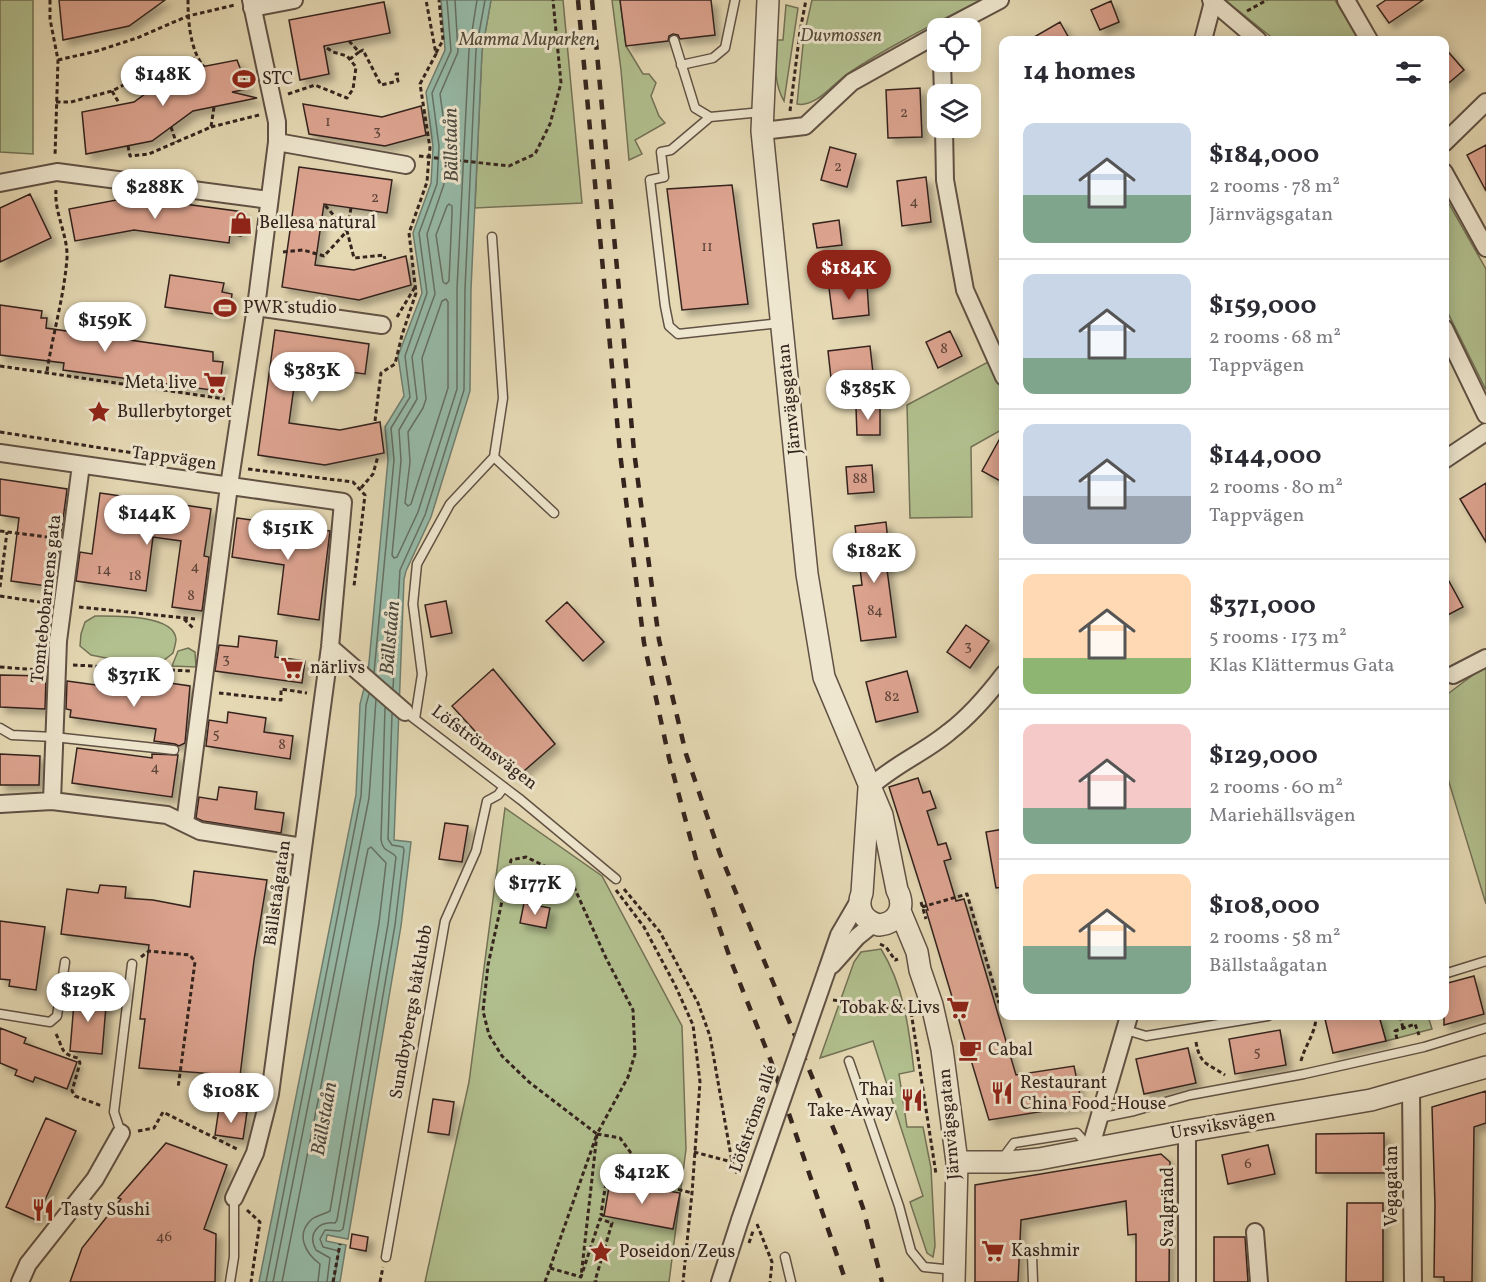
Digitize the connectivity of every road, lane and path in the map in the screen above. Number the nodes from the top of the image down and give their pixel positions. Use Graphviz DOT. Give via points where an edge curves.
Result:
graph roads {
  1 [pos="50,0"];
  2 [pos="188,0"];
  3 [pos="294,0"];
  4 [pos="426,0"];
  5 [pos="440,0"];
  6 [pos="553,0"];
  7 [pos="735,0"];
  8 [pos="768,0"];
  9 [pos="806,0"];
  10 [pos="1000,0"];
  11 [pos="1346,0"];
  12 [pos="1212,1"];
  13 [pos="251,3"];
  14 [pos="188,16"];
  15 [pos="966,18"];
  16 [pos="1204,36"];
  17 [pos="1253,36"];
  18 [pos="1367,36"];
  19 [pos="674,40"];
  20 [pos="927,40"];
  21 [pos="349,41"];
  22 [pos="324,46"];
  23 [pos="359,52"];
  24 [pos="436,54"];
  25 [pos="196,58"];
  26 [pos="350,59"];
  27 [pos="58,60"];
  28 [pos="681,65"];
  29 [pos="204,67"];
  30 [pos="399,74"];
  31 [pos="112,91"];
  32 [pos="56,102"];
  33 [pos="1486,102"];
  34 [pos="119,103"];
  35 [pos="274,105"];
  36 [pos="214,107"];
  37 [pos="710,117"];
  38 [pos="762,121"];
  39 [pos="171,127"];
  40 [pos="211,127"];
  41 [pos="789,128"];
  42 [pos="944,138"];
  43 [pos="1449,138"];
  44 [pos="176,142"];
  45 [pos="277,142"];
  46 [pos="128,146"];
  47 [pos="429,156"];
  48 [pos="406,165"];
  49 [pos="57,172"];
  50 [pos="1449,181"];
  51 [pos="0,183"];
  52 [pos="269,200"];
  53 [pos="324,204"];
  54 [pos="351,208"];
  55 [pos="347,231"];
  56 [pos="492,237"];
  57 [pos="1486,248"];
  58 [pos="283,252"];
  59 [pos="386,259"];
  60 [pos="415,287"];
  61 [pos="256,307"];
  62 [pos="782,323"];
  63 [pos="390,328"];
  64 [pos="402,335"];
  65 [pos="1449,338"];
  66 [pos="0,366"];
  67 [pos="999,366"];
  68 [pos="47,371"];
  69 [pos="241,402"];
  70 [pos="1486,415"];
  71 [pos="375,421"];
  72 [pos="1486,432"];
  73 [pos="0,453"];
  74 [pos="378,456"];
  75 [pos="494,457"];
  76 [pos="1449,457"];
  77 [pos="81,465"];
  78 [pos="365,484"];
  79 [pos="229,486"];
  80 [pos="343,502"];
  81 [pos="554,513"];
  82 [pos="0,531"];
  83 [pos="7,532"];
  84 [pos="72,540"];
  85 [pos="0,587"];
  86 [pos="0,596"];
  87 [pos="63,606"];
  88 [pos="183,618"];
  89 [pos="330,647"];
  90 [pos="1486,658"];
  91 [pos="0,667"];
  92 [pos="56,668"];
  93 [pos="182,671"];
  94 [pos="1453,675"];
  95 [pos="202,691"];
  96 [pos="292,691"];
  97 [pos="996,696"];
  98 [pos="410,715"];
  99 [pos="0,728"];
  100 [pos="54,737"];
  101 [pos="174,750"];
  102 [pos="504,787"];
  103 [pos="869,788"];
  104 [pos="52,801"];
  105 [pos="0,804"];
  106 [pos="185,823"];
  107 [pos="303,847"];
  108 [pos="616,879"];
  109 [pos="861,896"];
  110 [pos="922,907"];
  111 [pos="885,919"];
  112 [pos="149,951"];
  113 [pos="1486,961"];
  114 [pos="65,962"];
  115 [pos="132,964"];
  116 [pos="905,964"];
  117 [pos="827,970"];
  118 [pos="1449,972"];
  119 [pos="909,999"];
  120 [pos="832,1000"];
  121 [pos="999,1003"];
  122 [pos="911,1011"];
  123 [pos="0,1014"];
  124 [pos="1243,1020"];
  125 [pos="1315,1020"];
  126 [pos="1401,1020"];
  127 [pos="50,1022"];
  128 [pos="1127,1023"];
  129 [pos="1193,1028"];
  130 [pos="1486,1029"];
  131 [pos="1424,1047"];
  132 [pos="849,1061"];
  133 [pos="1486,1067"];
  134 [pos="1304,1074"];
  135 [pos="178,1088"];
  136 [pos="1231,1088"];
  137 [pos="1411,1090"];
  138 [pos="96,1102"];
  139 [pos="1099,1118"];
  140 [pos="154,1128"];
  141 [pos="1187,1131"];
  142 [pos="121,1134"];
  143 [pos="597,1134"];
  144 [pos="235,1149"];
  145 [pos="1090,1149"];
  146 [pos="694,1152"];
  147 [pos="957,1171"];
  148 [pos="653,1183"];
  149 [pos="692,1193"];
  150 [pos="234,1198"];
  151 [pos="604,1216"];
  152 [pos="1255,1232"];
  153 [pos="340,1244"];
  154 [pos="1032,1255"];
  155 [pos="386,1257"];
  156 [pos="785,1257"];
  157 [pos="550,1268"];
  158 [pos="954,1276"];
  159 [pos="581,1277"];
  160 [pos="20,1282"];
  161 [pos="230,1282"];
  162 [pos="251,1282"];
  163 [pos="333,1282"];
  164 [pos="380,1282"];
  165 [pos="386,1282"];
  166 [pos="545,1282"];
  167 [pos="597,1282"];
  168 [pos="683,1282"];
  169 [pos="720,1282"];
  170 [pos="791,1282"];
  171 [pos="1033,1282"];
  172 [pos="1187,1282"];
  173 [pos="1259,1282"];
  174 [pos="1413,1282"];
  1 -- 27 [label="path"];
  2 -- 14 [label="path"];
  3 -- 13 [label="street"];
  4 -- 24 [label="path"];
  5 -- 24 [label="path" via="443,40"];
  6 -- 47 [label="path" via="561,83 550,124 536,154 509,166"];
  7 -- 28 [label="lane" via="725,48 713,58"];
  8 -- 38 [label="street, Järnvägsgatan"];
  9 -- 41 [label="path"];
  10 -- 15 [label="street"];
  11 -- 18 [label="street"];
  12 -- 16 [label="street"];
  12 -- 17 [label="street"];
  13 -- 14 [label="path"];
  13 -- 35 [label="street"];
  14 -- 25 [label="path"];
  14 -- 27 [label="path" via="137,38"];
  19 -- 28 [label="lane"];
  20 -- 41 [label="street" via="852,82 805,126"];
  21 -- 23 [label="path"];
  22 -- 26 [label="path"];
  23 -- 26 [label="path"];
  23 -- 30 [label="path" via="363,50 381,85 398,81"];
  24 -- 47 [label="path" via="420,84"];
  25 -- 29 [label="path"];
  25 -- 31 [label="path" via="160,66"];
  26 -- 35 [label="path" via="356,67 353,89 347,98 315,85"];
  27 -- 32 [label="path"];
  28 -- 37 [label="lane" via="695,108"];
  31 -- 32 [label="path"];
  31 -- 34 [label="path"];
  32 -- 49 [label="path"];
  33 -- 43 [label="street"];
  35 -- 40 [label="path"];
  35 -- 45 [label="street"];
  36 -- 40 [label="path"];
  37 -- 38 [label="lane"];
  37 -- 62 [label="lane" via="671,150 661,152 664,177 650,180 669,326 678,334"];
  38 -- 41 [label="street"];
  38 -- 62 [label="street, Järnvägsgatan"];
  39 -- 44 [label="path"];
  40 -- 44 [label="path"];
  42 -- 67 [label="street" via="945,180 966,290"];
  44 -- 46 [label="path" via="149,154 130,156"];
  45 -- 48 [label="street"];
  45 -- 52 [label="street"];
  47 -- 60 [label="path" via="427,182 409,233"];
  49 -- 51 [label="street"];
  49 -- 52 [label="street"];
  49 -- 68 [label="path" via="55,199 67,255"];
  50 -- 57 [label="street"];
  52 -- 61 [label="street"];
  53 -- 55 [label="path"];
  54 -- 55 [label="path"];
  55 -- 58 [label="path" via="324,256 303,250"];
  55 -- 59 [label="path" via="354,258 384,255"];
  56 -- 75 [label="lane" via="503,398"];
  60 -- 63 [label="path"];
  60 -- 64 [label="path"];
  61 -- 63 [label="street"];
  61 -- 69 [label="street"];
  62 -- 103 [label="street, Järnvägsgatan" via="807,574 824,677"];
  63 -- 64 [label="path"];
  64 -- 71 [label="path" via="395,364 381,373"];
  65 -- 70 [label="street"];
  66 -- 68 [label="path"];
  68 -- 69 [label="path"];
  69 -- 79 [label="street"];
  72 -- 76 [label="street"];
  73 -- 77 [label="street, Tappvägen"];
  74 -- 78 [label="path" via="373,474"];
  75 -- 81 [label="lane"];
  75 -- 98 [label="lane" via="450,504 417,564 413,604 422,674"];
  77 -- 79 [label="street, Tappvägen"];
  77 -- 84 [label="street, Tomtebobarnens gata"];
  79 -- 80 [label="street, Tappvägen"];
  79 -- 95 [label="street"];
  80 -- 89 [label="street, Bällstaågatan"];
  82 -- 83 [label="path"];
  83 -- 84 [label="path"];
  83 -- 85 [label="path"];
  84 -- 87 [label="street, Tomtebobarnens gata"];
  86 -- 87 [label="path"];
  87 -- 88 [label="path"];
  87 -- 92 [label="street, Tomtebobarnens gata"];
  89 -- 98 [label="street, Löfströmsvägen"];
  89 -- 107 [label="street, Bällstaågatan"];
  90 -- 94 [label="street"];
  91 -- 92 [label="path"];
  92 -- 93 [label="path"];
  92 -- 100 [label="street, Tomtebobarnens gata"];
  95 -- 96 [label="path" via="281,700 281,689"];
  95 -- 106 [label="street"];
  97 -- 103 [label="street"];
  98 -- 102 [label="lane, Löfströmsvägen"];
  99 -- 100 [label="lane" via="12,735"];
  100 -- 101 [label="lane"];
  100 -- 104 [label="street, Tomtebobarnens gata"];
  102 -- 108 [label="lane, Löfströmsvägen"];
  102 -- 155 [label="lane, Sundbybergs båtklubb" via="487,801 476,851 445,921"];
  103 -- 109 [label="street, Järnvägsgatan"];
  103 -- 111 [label="street, Järnvägsgatan" via="882,815"];
  104 -- 105 [label="street"];
  104 -- 106 [label="street" via="167,815"];
  106 -- 107 [label="street" via="200,831"];
  107 -- 150 [label="street, Bällstaågatan" via="270,1094 255,1153"];
  108 -- 146 [label="path" via="612,886 644,927 693,1025 700,1082"];
  108 -- 146 [label="path" via="660,932 698,1003 710,1036 732,1162"];
  109 -- 111 [label="street, Järnvägsgatan" via="865,918"];
  109 -- 111 [label="street" via="872,884 891,885"];
  109 -- 117 [label="street, Löfströms allé" via="839,935"];
  110 -- 121 [label="path" via="967,894"];
  111 -- 116 [label="path" via="879,944"];
  111 -- 116 [label="street, Järnvägsgatan" via="917,952"];
  111 -- 117 [label="street, Löfströms allé" via="857,936"];
  112 -- 135 [label="path" via="190,955 195,962"];
  113 -- 118 [label="lane"];
  114 -- 127 [label="lane" via="57,1016"];
  115 -- 142 [label="lane" via="114,1112"];
  116 -- 147 [label="street, Järnvägsgatan" via="932,1005 942,1049"];
  117 -- 169 [label="street, Löfströms allé, bridge"];
  119 -- 122 [label="path"];
  120 -- 122 [label="path"];
  122 -- 147 [label="path" via="937,1179"];
  123 -- 127 [label="lane"];
  124 -- 129 [label="lane"];
  125 -- 134 [label="path" via="1301,1062"];
  126 -- 131 [label="path" via="1403,1028 1415,1024"];
  127 -- 138 [label="path" via="62,1050 80,1063 72,1091 75,1096"];
  128 -- 129 [label="lane" via="1146,1036"];
  128 -- 139 [label="street"];
  129 -- 136 [label="path" via="1199,1055 1205,1064 1229,1077"];
  130 -- 131 [label="lane"];
  131 -- 134 [label="lane"];
  132 -- 158 [label="lane" via="911,1251 924,1267"];
  133 -- 137 [label="street, Ursviksvägen"];
  134 -- 136 [label="lane"];
  136 -- 139 [label="lane"];
  137 -- 141 [label="street, Ursviksvägen"];
  137 -- 174 [label="street, Vegagatan"];
  139 -- 145 [label="street"];
  140 -- 144 [label="path" via="163,1112"];
  141 -- 145 [label="street, Ursviksvägen"];
  141 -- 172 [label="street, Svalgränd"];
  142 -- 160 [label="street" via="95,1179 28,1264"];
  143 -- 143 [label="path" via="628,1077 635,1054 633,1010 574,887 526,857 512,860 488,965 483,1011 489,1035 515,1069"];
  143 -- 148 [label="path" via="620,1138"];
  143 -- 157 [label="path"];
  143 -- 159 [label="path"];
  145 -- 147 [label="street, Ursviksvägen"];
  146 -- 149 [label="path"];
  147 -- 158 [label="street, Järnvägsgatan"];
  148 -- 149 [label="path"];
  148 -- 151 [label="path" via="607,1176 601,1214"];
  149 -- 168 [label="path"];
  150 -- 161 [label="lane, Bällstaågatan"];
  150 -- 162 [label="path" via="261,1222"];
  152 -- 173 [label="street"];
  153 -- 163 [label="path"];
  154 -- 171 [label="lane"];
  156 -- 170 [label="lane"];
  157 -- 159 [label="path"];
  157 -- 166 [label="path"];
  159 -- 167 [label="path" via="600,1219 612,1223"];
  164 -- 165 [label="path" via="382,1274"];
}
